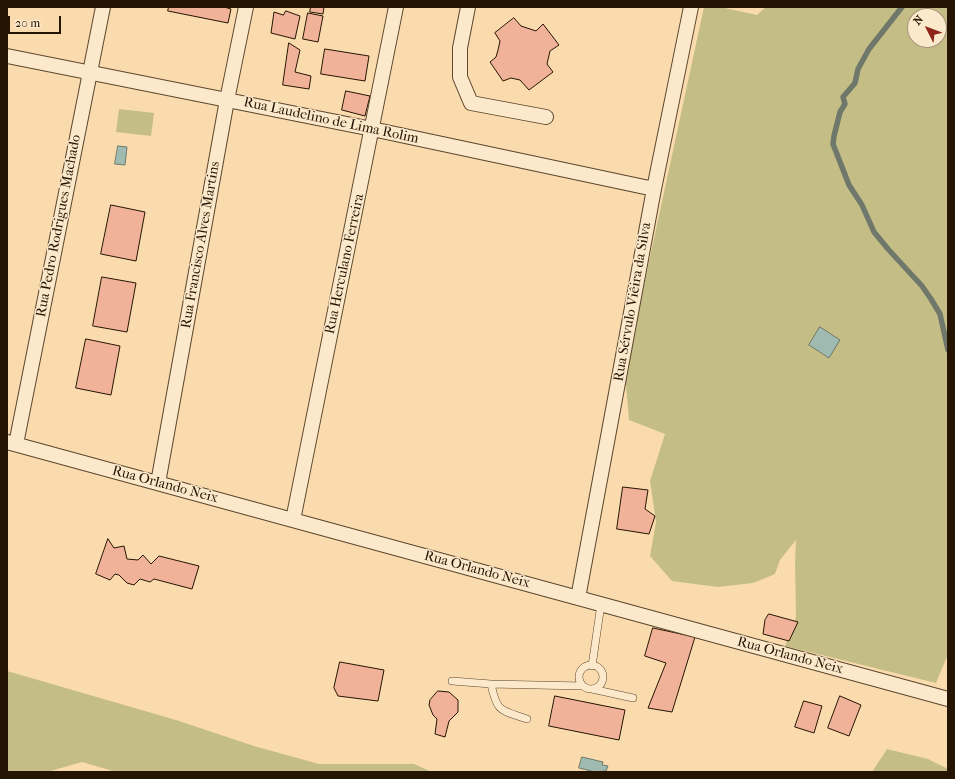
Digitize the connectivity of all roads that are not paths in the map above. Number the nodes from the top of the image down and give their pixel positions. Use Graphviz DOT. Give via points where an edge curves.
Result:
graph roads {
  1 [pos="103,7"];
  2 [pos="246,7"];
  3 [pos="396,7"];
  4 [pos="468,7"];
  5 [pos="691,7"];
  6 [pos="7,56"];
  7 [pos="90,72"];
  8 [pos="228,100"];
  9 [pos="546,117"];
  10 [pos="372,129"];
  11 [pos="654,189"];
  12 [pos="12,443"];
  13 [pos="158,483"];
  14 [pos="293,520"];
  15 [pos="578,598"];
  16 [pos="601,604"];
  17 [pos="592,666"];
  18 [pos="452,681"];
  19 [pos="491,684"];
  20 [pos="583,686"];
  21 [pos="592,689"];
  22 [pos="633,698"];
  23 [pos="948,699"];
  24 [pos="527,719"];
  1 -- 7 [label="street, Rua Pedro Rodrigues Machado"];
  2 -- 8 [label="street, Rua Francisco Alves Martins"];
  3 -- 10 [label="street, Rua Herculano Ferreira"];
  4 -- 9 [label="street" via="460,48 460,77 471,103"];
  5 -- 11 [label="street, Rua Sérvulo Viêira da Silva"];
  6 -- 7 [label="street, Rua Laudelino de Lima Rolim"];
  7 -- 8 [label="street, Rua Laudelino de Lima Rolim"];
  7 -- 12 [label="street, Rua Pedro Rodrigues Machado"];
  8 -- 10 [label="street, Rua Laudelino de Lima Rolim"];
  8 -- 13 [label="street, Rua Francisco Alves Martins"];
  10 -- 11 [label="street, Rua Laudelino de Lima Rolim"];
  10 -- 14 [label="street, Rua Herculano Ferreira"];
  11 -- 15 [label="street, Rua Sérvulo Viêira da Silva"];
  12 -- 13 [label="street, Rua Orlando Neix"];
  13 -- 14 [label="street, Rua Orlando Neix"];
  14 -- 15 [label="street, Rua Orlando Neix"];
  15 -- 16 [label="street, Rua Orlando Neix"];
  16 -- 17 [label="lane"];
  16 -- 23 [label="street, Rua Orlando Neix"];
  17 -- 20 [label="lane" via="585,667 580,673"];
  17 -- 21 [label="lane" via="602,672 603,679 599,686"];
  18 -- 19 [label="lane"];
  19 -- 20 [label="lane"];
  19 -- 24 [label="lane" via="494,700 502,711"];
  20 -- 21 [label="lane"];
  21 -- 22 [label="lane"];
}
